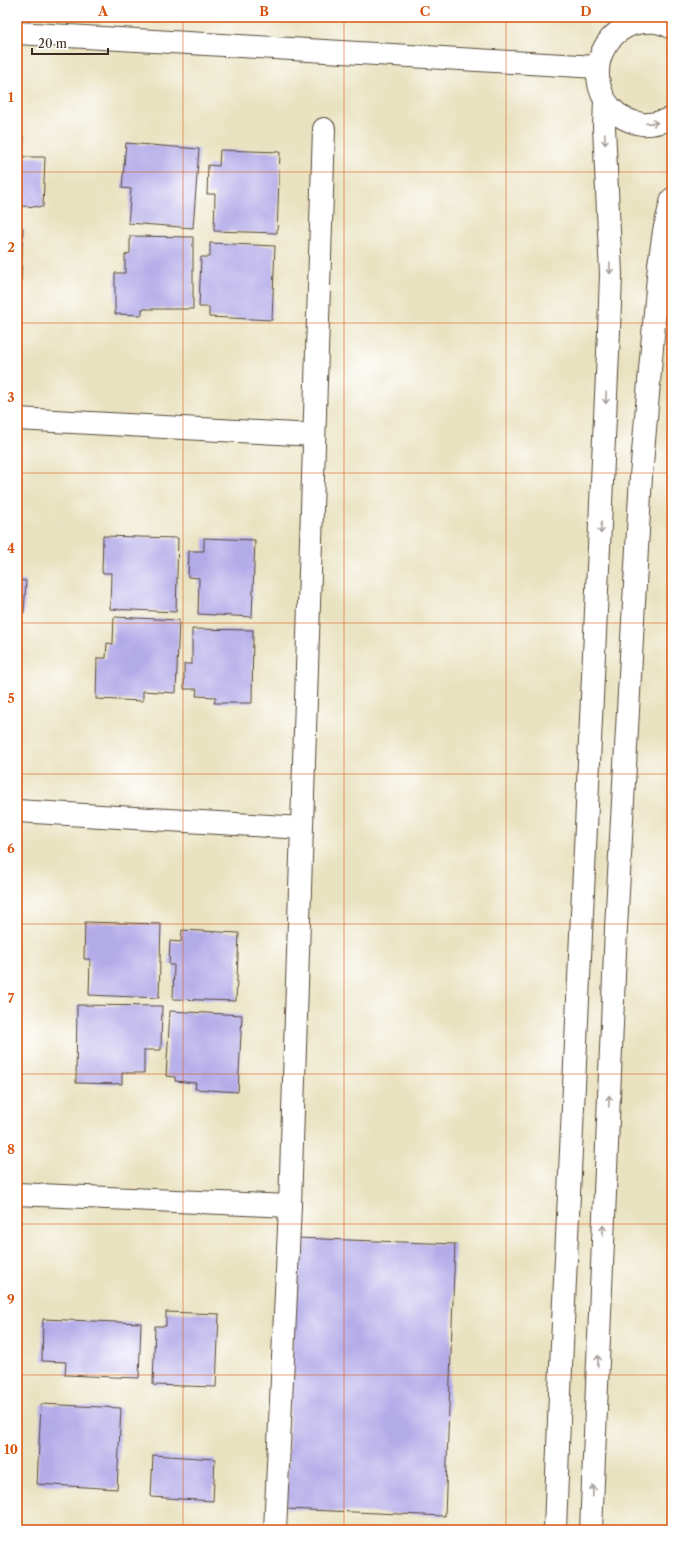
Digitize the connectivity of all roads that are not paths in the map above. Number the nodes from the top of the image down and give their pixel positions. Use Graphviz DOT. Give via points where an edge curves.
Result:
graph roads {
  1 [pos="621,22"];
  2 [pos="672,28"];
  3 [pos="17,33"];
  4 [pos="597,67"];
  5 [pos="605,100"];
  6 [pos="672,118"];
  7 [pos="324,129"];
  8 [pos="672,199"];
  9 [pos="17,419"];
  10 [pos="314,435"];
  11 [pos="17,811"];
  12 [pos="302,828"];
  13 [pos="17,1194"];
  14 [pos="290,1206"];
  15 [pos="275,1530"];
  16 [pos="555,1530"];
  17 [pos="591,1530"];
  1 -- 2 [label="street" via="654,22"];
  1 -- 4 [label="street" via="602,51"];
  3 -- 4 [label="street"];
  4 -- 5 [label="street" via="598,84"];
  5 -- 6 [label="street, one-way" via="615,112 628,120 643,124 658,123"];
  5 -- 16 [label="street, one-way" via="610,260 609,331"];
  7 -- 10 [label="street"];
  17 -- 8 [label="street, one-way" via="616,928 641,476 659,265"];
  9 -- 10 [label="street"];
  10 -- 12 [label="street"];
  11 -- 12 [label="street"];
  12 -- 14 [label="street"];
  13 -- 14 [label="street"];
  14 -- 15 [label="street"];
}
